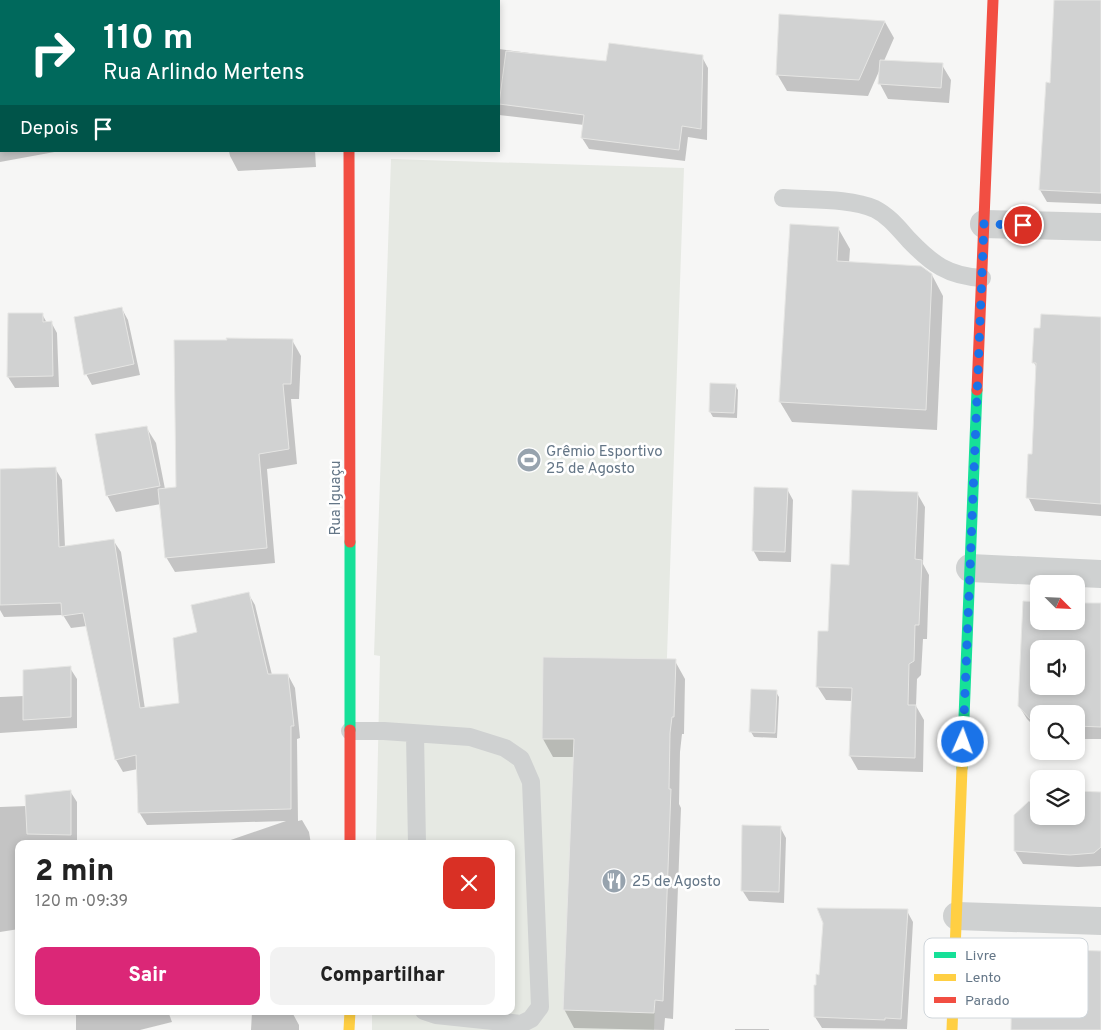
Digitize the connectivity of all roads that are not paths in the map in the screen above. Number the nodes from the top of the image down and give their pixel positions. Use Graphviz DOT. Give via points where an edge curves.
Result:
graph roads {
  1 [pos="992,0"];
  2 [pos="349,152"];
  3 [pos="783,198"];
  4 [pos="984,224"];
  5 [pos="1101,227"];
  6 [pos="982,278"];
  7 [pos="970,568"];
  8 [pos="1101,574"];
  9 [pos="350,731"];
  10 [pos="415,734"];
  11 [pos="350,840"];
  12 [pos="417,840"];
  13 [pos="957,916"];
  14 [pos="1101,921"];
  15 [pos="956,938"];
  16 [pos="350,1015"];
  17 [pos="434,1015"];
  18 [pos="349,1030"];
  1 -- 4 [label="street"];
  2 -- 9 [label="street, Rua Iguaçu"];
  3 -- 6 [label="lane" via="858,204 875,210 893,222 910,241 949,273"];
  4 -- 5 [label="street"];
  4 -- 6 [label="street"];
  6 -- 7 [label="street"];
  7 -- 8 [label="street"];
  7 -- 13 [label="street"];
  9 -- 10 [label="lane"];
  9 -- 11 [label="street, Rua Iguaçu"];
  10 -- 12 [label="lane"];
  10 -- 17 [label="lane" via="470,737 505,748 521,759 531,782 540,1007 531,1019 521,1024"];
  13 -- 14 [label="street"];
  13 -- 15 [label="street"];
  16 -- 18 [label="street"];
}
